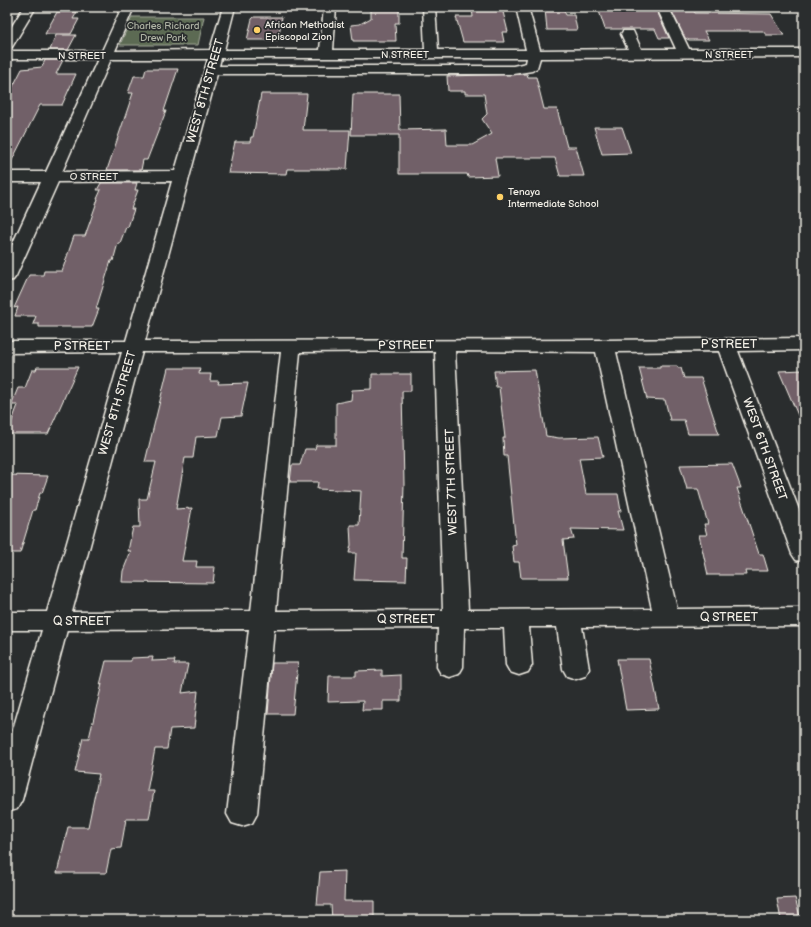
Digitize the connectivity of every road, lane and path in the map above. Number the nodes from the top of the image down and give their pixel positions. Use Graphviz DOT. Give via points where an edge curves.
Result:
graph roads {
  1 [pos="30,7"];
  2 [pos="128,7"];
  3 [pos="229,7"];
  4 [pos="330,7"];
  5 [pos="429,7"];
  6 [pos="522,7"];
  7 [pos="664,10"];
  8 [pos="628,34"];
  9 [pos="7,44"];
  10 [pos="804,53"];
  11 [pos="326,54"];
  12 [pos="400,54"];
  13 [pos="432,54"];
  14 [pos="534,54"];
  15 [pos="636,54"];
  16 [pos="685,54"];
  17 [pos="7,55"];
  18 [pos="106,55"];
  19 [pos="212,67"];
  20 [pos="400,70"];
  21 [pos="181,176"];
  22 [pos="7,177"];
  23 [pos="52,177"];
  24 [pos="7,276"];
  25 [pos="726,344"];
  26 [pos="804,344"];
  27 [pos="445,345"];
  28 [pos="133,346"];
  29 [pos="605,346"];
  30 [pos="7,347"];
  31 [pos="291,347"];
  32 [pos="804,554"];
  33 [pos="666,617"];
  34 [pos="804,617"];
  35 [pos="516,618"];
  36 [pos="568,618"];
  37 [pos="454,619"];
  38 [pos="262,620"];
  39 [pos="7,621"];
  40 [pos="57,621"];
  41 [pos="519,665"];
  42 [pos="450,667"];
  43 [pos="576,669"];
  44 [pos="7,800"];
  45 [pos="242,814"];
  1 -- 9 [label="street"];
  2 -- 18 [label="street"];
  3 -- 19 [label="street, WEST 8TH STREET"];
  4 -- 11 [label="street"];
  5 -- 13 [label="street"];
  6 -- 14 [label="street"];
  7 -- 16 [label="street"];
  8 -- 15 [label="street"];
  10 -- 16 [label="street, N STREET"];
  11 -- 12 [label="street, N STREET"];
  11 -- 19 [label="street, N STREET"];
  12 -- 13 [label="street, N STREET"];
  12 -- 20 [label="street"];
  13 -- 14 [label="street, N STREET"];
  14 -- 15 [label="street, N STREET"];
  14 -- 20 [label="street" via="532,65 513,70"];
  15 -- 16 [label="street, N STREET"];
  17 -- 18 [label="street, N STREET"];
  18 -- 19 [label="street, N STREET"];
  18 -- 23 [label="street"];
  19 -- 20 [label="street" via="389,77 398,76"];
  19 -- 21 [label="street, WEST 8TH STREET"];
  21 -- 23 [label="street, O STREET"];
  21 -- 28 [label="street, WEST 8TH STREET"];
  22 -- 23 [label="street, O STREET"];
  23 -- 24 [label="street"];
  25 -- 26 [label="street, P STREET"];
  25 -- 29 [label="street, P STREET"];
  25 -- 32 [label="street, WEST 6TH STREET"];
  27 -- 29 [label="street, P STREET"];
  27 -- 31 [label="street, P STREET"];
  27 -- 37 [label="street, WEST 7TH STREET"];
  28 -- 30 [label="street, P STREET"];
  28 -- 31 [label="street, P STREET"];
  28 -- 40 [label="street, WEST 8TH STREET"];
  29 -- 33 [label="street"];
  31 -- 38 [label="street"];
  33 -- 34 [label="street, Q STREET"];
  33 -- 36 [label="street, Q STREET"];
  35 -- 36 [label="street, Q STREET"];
  35 -- 37 [label="street, Q STREET"];
  35 -- 41 [label="street"];
  36 -- 43 [label="street"];
  37 -- 38 [label="street, Q STREET"];
  37 -- 42 [label="street, WEST 7TH STREET"];
  38 -- 40 [label="street, Q STREET"];
  38 -- 45 [label="street"];
  39 -- 40 [label="street, Q STREET"];
  40 -- 44 [label="street, WEST 8TH STREET"];
}
